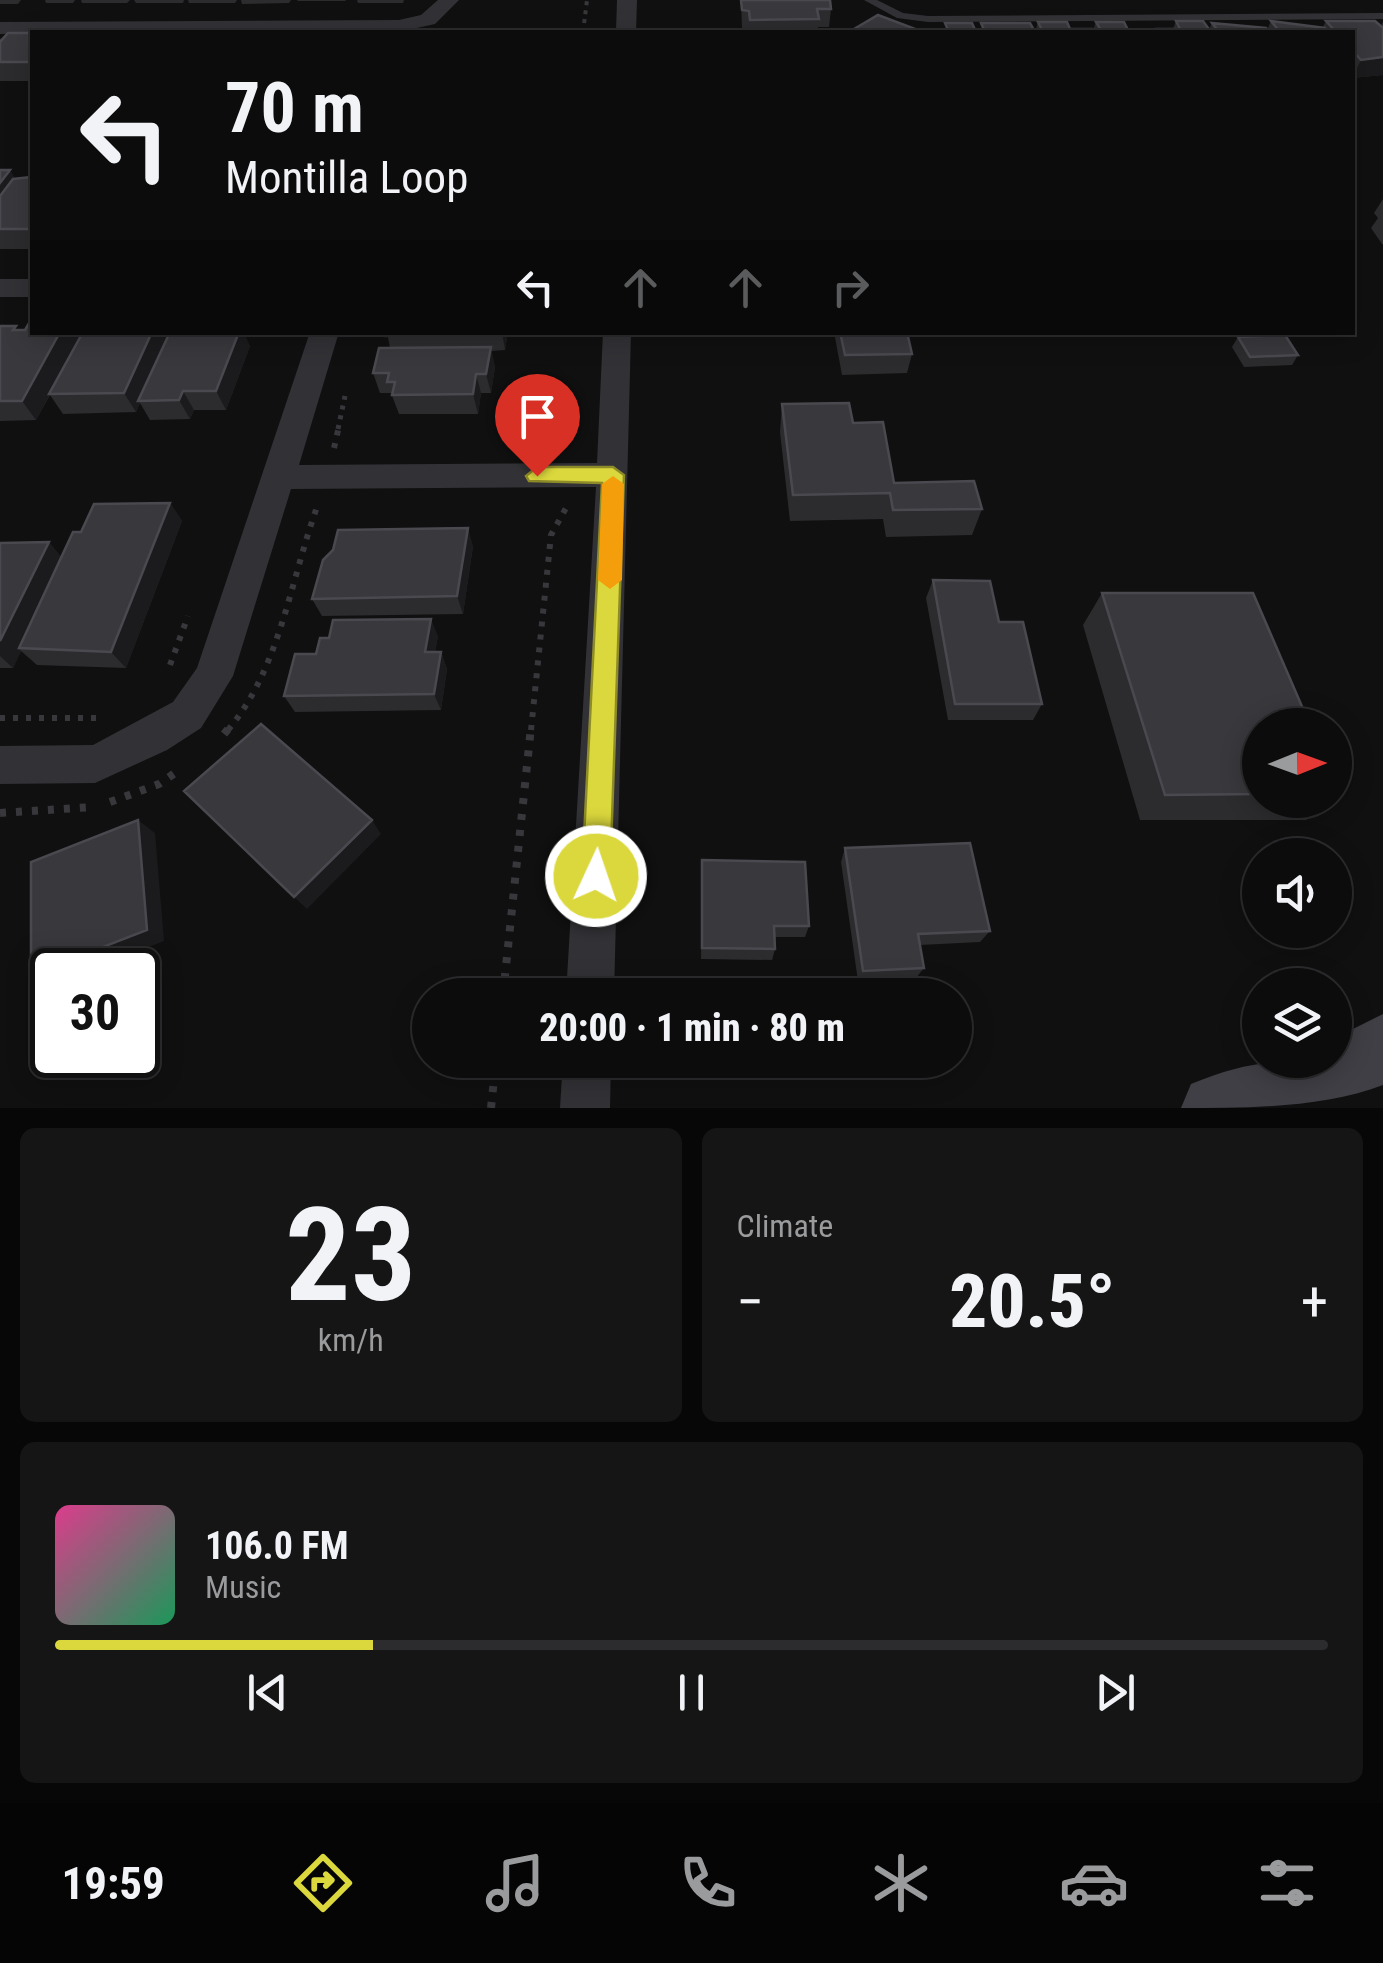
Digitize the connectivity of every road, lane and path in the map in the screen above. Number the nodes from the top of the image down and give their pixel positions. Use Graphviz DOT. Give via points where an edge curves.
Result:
graph roads {
  1 [pos="449,0"];
  2 [pos="587,0"];
  3 [pos="628,0"];
  4 [pos="869,0"];
  5 [pos="1383,16"];
  6 [pos="0,28"];
  7 [pos="582,30"];
  8 [pos="626,30"];
  9 [pos="0,288"];
  10 [pos="30,288"];
  11 [pos="324,335"];
  12 [pos="618,335"];
  13 [pos="572,475"];
  14 [pos="613,475"];
  15 [pos="281,477"];
  16 [pos="194,600"];
  17 [pos="168,672"];
  18 [pos="114,713"];
  19 [pos="0,718"];
  20 [pos="0,764"];
  21 [pos="505,978"];
  22 [pos="591,978"];
  23 [pos="1383,1047"];
  24 [pos="494,1078"];
  25 [pos="586,1078"];
  26 [pos="491,1108"];
  27 [pos="584,1108"];
  28 [pos="1214,1108"];
  1 -- 6 [label="street" via="428,20 399,26"];
  2 -- 7 [label="path"];
  3 -- 8 [label="street"];
  4 -- 5 [label="lane" via="901,16 928,18"];
  9 -- 10 [label="street"];
  11 -- 15 [label="street"];
  12 -- 14 [label="street"];
  13 -- 14 [label="street"];
  13 -- 15 [label="street"];
  13 -- 21 [label="path" via="566,508 551,535"];
  14 -- 22 [label="street"];
  15 -- 20 [label="street" via="214,676 187,714 95,764"];
  16 -- 17 [label="path"];
  18 -- 19 [label="path"];
  23 -- 28 [label="street" via="1350,1067"];
  24 -- 26 [label="path"];
  25 -- 27 [label="street"];
}
